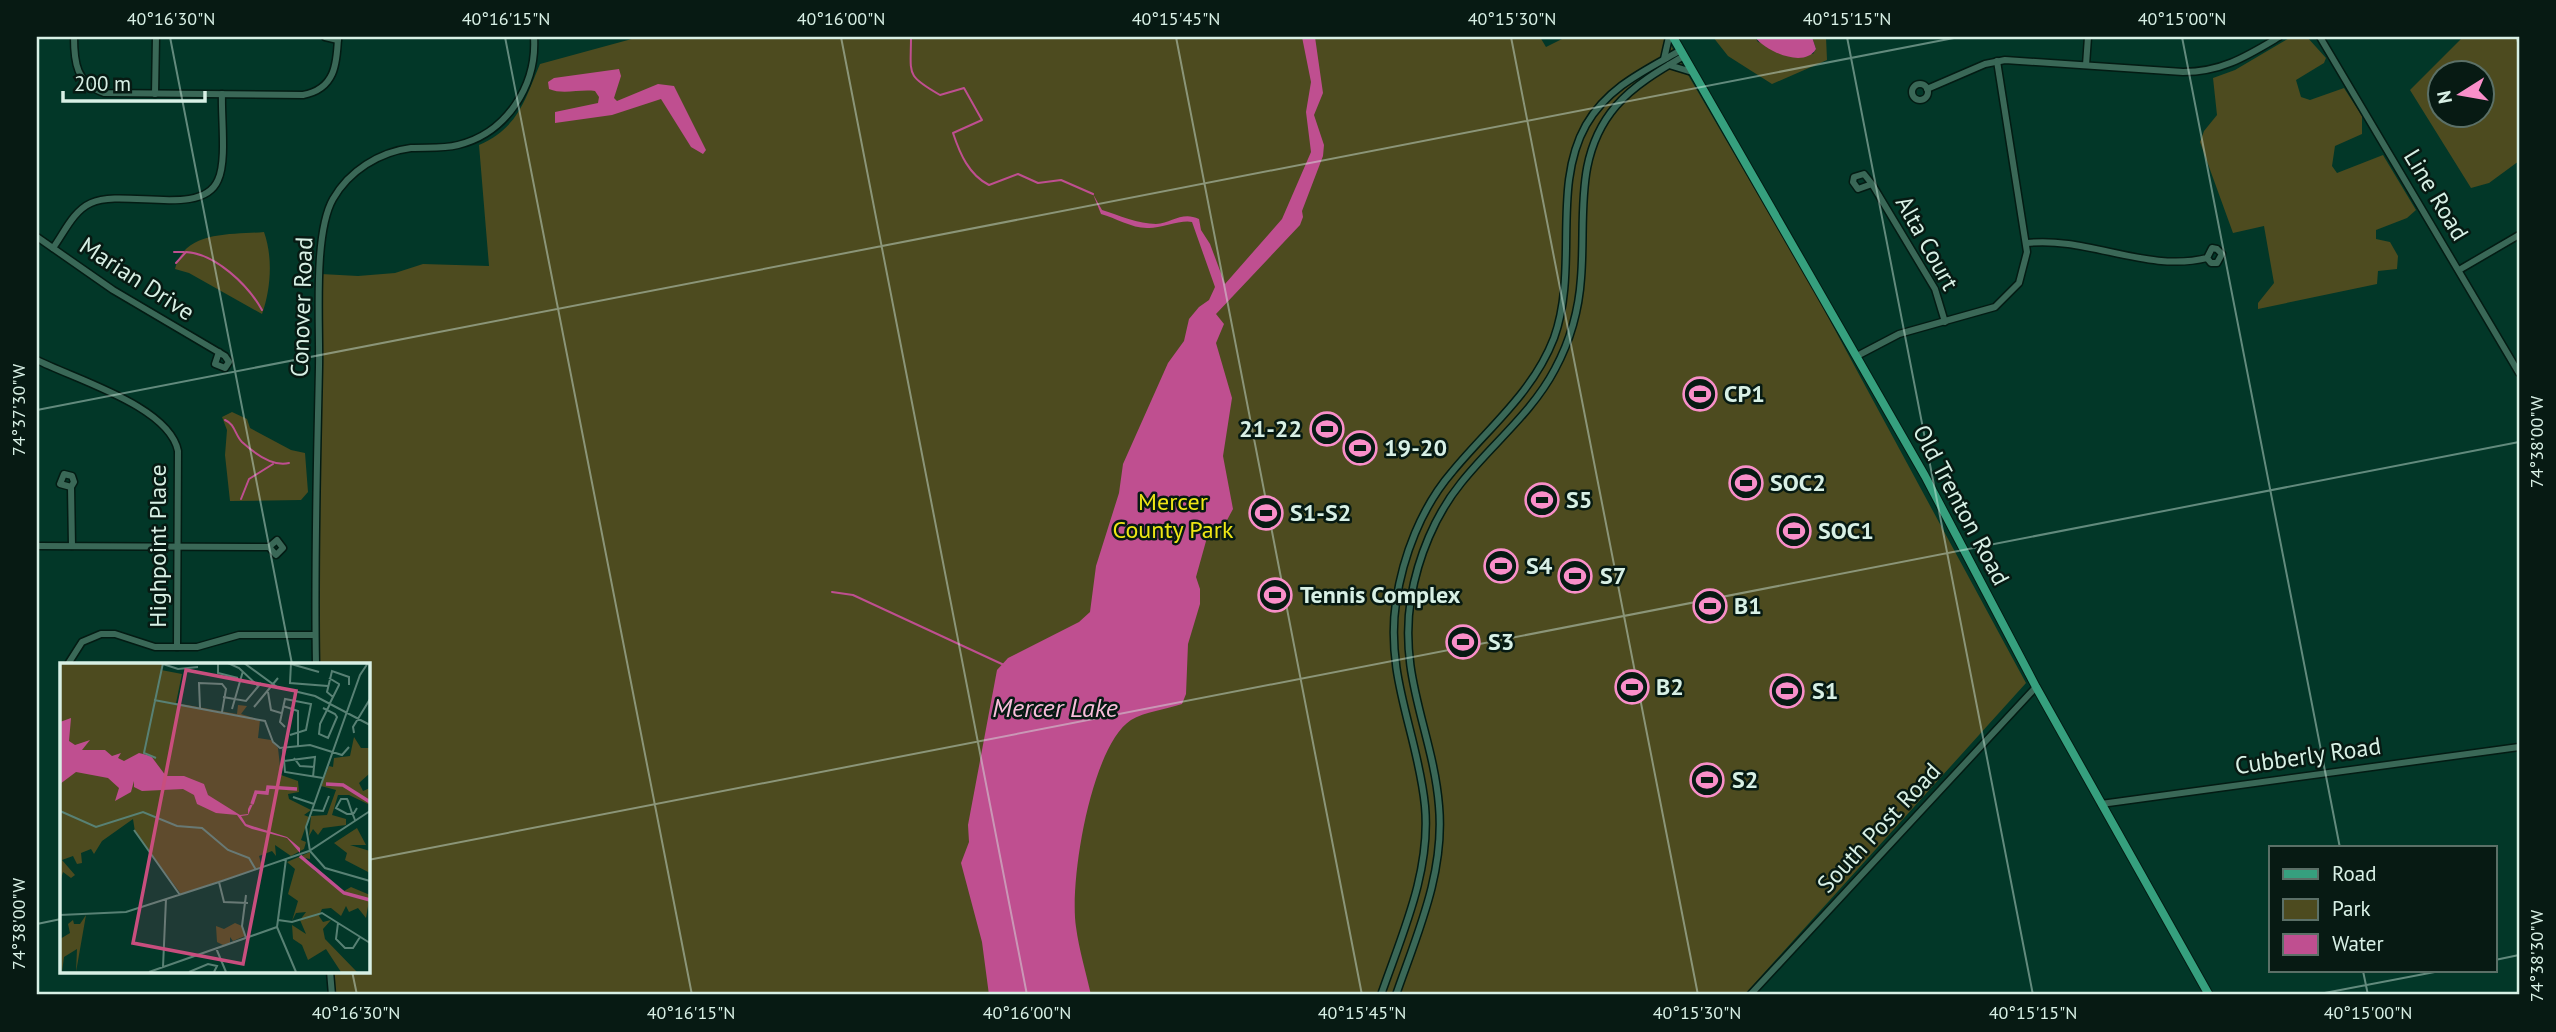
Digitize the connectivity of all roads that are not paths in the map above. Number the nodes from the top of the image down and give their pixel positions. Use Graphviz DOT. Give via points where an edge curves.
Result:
graph roads {
  1 [pos="74,37"];
  2 [pos="156,37"];
  3 [pos="325,37"];
  4 [pos="534,37"];
  5 [pos="1671,37"];
  6 [pos="2088,37"];
  7 [pos="2279,37"];
  8 [pos="2320,37"];
  9 [pos="338,38"];
  10 [pos="1682,53"];
  11 [pos="1997,61"];
  12 [pos="1666,62"];
  13 [pos="2086,65"];
  14 [pos="1694,73"];
  15 [pos="1927,89"];
  16 [pos="155,94"];
  17 [pos="222,94"];
  18 [pos="1872,184"];
  19 [pos="1569,199"];
  20 [pos="1583,199"];
  21 [pos="2519,235"];
  22 [pos="37,237"];
  23 [pos="2027,243"];
  24 [pos="53,248"];
  25 [pos="2207,258"];
  26 [pos="2459,271"];
  27 [pos="1945,322"];
  28 [pos="219,352"];
  29 [pos="1857,356"];
  30 [pos="37,360"];
  31 [pos="2519,373"];
  32 [pos="71,487"];
  33 [pos="37,546"];
  34 [pos="72,546"];
  35 [pos="177,547"];
  36 [pos="269,547"];
  37 [pos="315,635"];
  38 [pos="177,647"];
  39 [pos="69,663"];
  40 [pos="316,663"];
  41 [pos="2036,687"];
  42 [pos="1422,726"];
  43 [pos="1408,730"];
  44 [pos="2519,747"];
  45 [pos="2101,804"];
  46 [pos="1405,927"];
  47 [pos="1418,931"];
  48 [pos="330,972"];
  49 [pos="332,995"];
  50 [pos="1381,995"];
  51 [pos="1396,995"];
  52 [pos="1750,995"];
  53 [pos="2208,995"];
  1 -- 16 [label="street" via="75,65 90,87 111,94"];
  2 -- 16 [label="street"];
  3 -- 9 [label="street"];
  4 -- 37 [label="street, Conover Road" via="526,87 501,122 462,144 409,148 379,157 344,184 326,215 320,308"];
  5 -- 10 [label="main road, Old Trenton Road"];
  5 -- 12 [label="street"];
  6 -- 13 [label="street"];
  7 -- 13 [label="street" via="2212,71"];
  8 -- 26 [label="street, Line Road"];
  9 -- 17 [label="street" via="335,71 317,91"];
  10 -- 12 [label="street"];
  10 -- 14 [label="main road, Old Trenton Road"];
  11 -- 13 [label="street"];
  11 -- 15 [label="street"];
  11 -- 23 [label="street"];
  12 -- 14 [label="street"];
  12 -- 19 [label="street" via="1621,85 1595,111 1574,155"];
  12 -- 20 [label="street" via="1607,117 1587,160"];
  14 -- 29 [label="main road, Old Trenton Road"];
  16 -- 17 [label="street"];
  17 -- 24 [label="street" via="221,171 209,193 193,199 97,201 80,210"];
  18 -- 27 [label="street, Alta Court" via="1935,289"];
  19 -- 20 [label="street"];
  19 -- 43 [label="street" via="1566,292 1550,347 1518,400 1444,482 1420,524 1403,568 1395,613 1394,659"];
  20 -- 42 [label="street" via="1580,290 1563,353 1529,409 1458,486 1418,567 1408,653"];
  21 -- 26 [label="street"];
  22 -- 24 [label="street, Marian Drive"];
  23 -- 25 [label="street" via="2053,241 2175,262"];
  23 -- 27 [label="street" via="2025,268 2008,297 1987,310"];
  24 -- 28 [label="street, Marian Drive" via="113,290"];
  26 -- 31 [label="street, Line Road"];
  27 -- 29 [label="street" via="1889,337"];
  29 -- 41 [label="main road, Old Trenton Road"];
  30 -- 35 [label="street, Highpoint Place" via="106,390 170,432 178,452"];
  32 -- 34 [label="street"];
  33 -- 34 [label="street"];
  34 -- 35 [label="street"];
  35 -- 36 [label="street"];
  35 -- 38 [label="street, Highpoint Place"];
  37 -- 38 [label="street" via="239,635 204,647"];
  37 -- 40 [label="street, Conover Road"];
  38 -- 39 [label="street" via="101,634 82,642"];
  41 -- 45 [label="main road, Old Trenton Road"];
  41 -- 52 [label="street, South Post Road"];
  42 -- 43 [label="street"];
  42 -- 47 [label="street" via="1440,824 1435,875"];
  43 -- 46 [label="street" via="1423,791 1426,839"];
  44 -- 45 [label="street, Cubberly Road"];
  45 -- 53 [label="main road, Old Trenton Road"];
  46 -- 47 [label="street"];
  46 -- 50 [label="street"];
  47 -- 51 [label="street"];
  48 -- 49 [label="street"];
}
